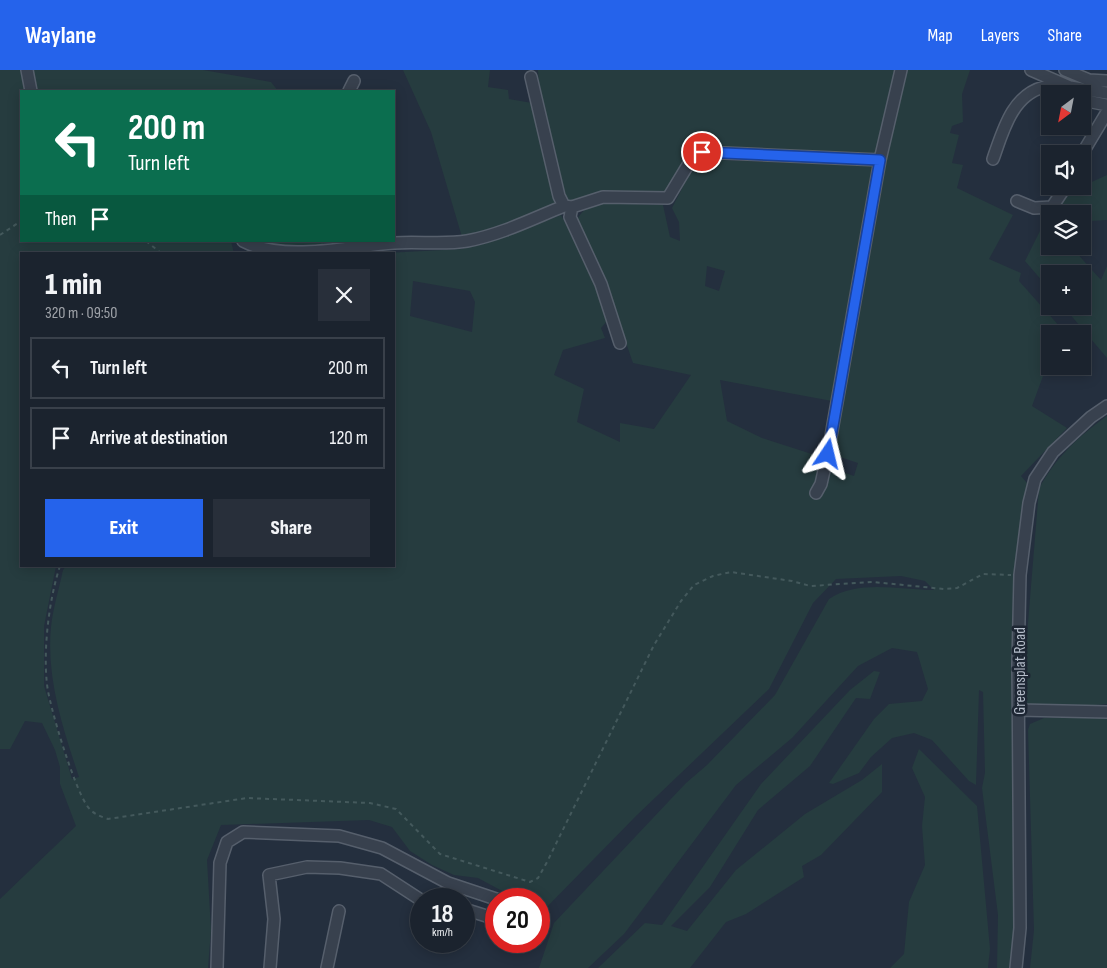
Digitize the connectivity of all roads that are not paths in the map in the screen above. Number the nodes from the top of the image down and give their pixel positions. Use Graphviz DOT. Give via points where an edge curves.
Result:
graph roads {
  1 [pos="27,70"];
  2 [pos="901,70"];
  3 [pos="1031,70"];
  4 [pos="1065,70"];
  5 [pos="531,77"];
  6 [pos="1107,81"];
  7 [pos="1041,88"];
  8 [pos="30,90"];
  9 [pos="1107,93"];
  10 [pos="1091,101"];
  11 [pos="1107,104"];
  12 [pos="1107,112"];
  13 [pos="1087,145"];
  14 [pos="993,159"];
  15 [pos="880,160"];
  16 [pos="1060,195"];
  17 [pos="1017,201"];
  18 [pos="568,206"];
  19 [pos="395,240"];
  20 [pos="245,242"];
  21 [pos="380,242"];
  22 [pos="272,249"];
  23 [pos="265,252"];
  24 [pos="297,252"];
  25 [pos="312,252"];
  26 [pos="620,343"];
  27 [pos="1107,406"];
  28 [pos="816,493"];
  29 [pos="1018,710"];
  30 [pos="1107,712"];
  31 [pos="410,893"];
  32 [pos="485,896"];
  33 [pos="339,911"];
  34 [pos="216,968"];
  35 [pos="270,968"];
  36 [pos="327,968"];
  37 [pos="1016,968"];
  1 -- 8 [label="street"];
  2 -- 15 [label="street"];
  3 -- 9 [label="street" via="1070,87"];
  4 -- 6 [label="street" via="1089,80"];
  5 -- 18 [label="street" via="559,196"];
  7 -- 14 [label="street" via="1023,96 1005,125"];
  10 -- 11 [label="street"];
  12 -- 13 [label="street"];
  15 -- 18 [label="street" via="702,152 694,155 668,198 603,197"];
  15 -- 28 [label="street" via="828,454"];
  16 -- 17 [label="street" via="1052,207 1034,208"];
  18 -- 19 [label="street" via="492,235 465,241"];
  18 -- 26 [label="street" via="601,284"];
  20 -- 22 [label="street" via="253,247"];
  21 -- 25 [label="street"];
  22 -- 23 [label="street"];
  22 -- 24 [label="street"];
  27 -- 29 [label="street, Greensplat Road" via="1053,452 1035,479 1020,575"];
  29 -- 30 [label="street"];
  29 -- 37 [label="street, Greensplat Road" via="1020,928"];
  31 -- 35 [label="street" via="381,874 348,869 307,866 269,875 274,919"];
  32 -- 34 [label="street" via="448,883 382,848 338,836 243,832 227,842 220,863"];
  33 -- 36 [label="street"];
}
